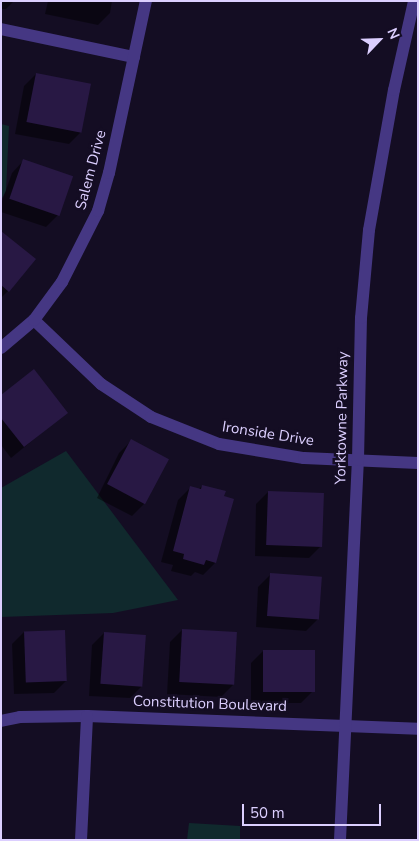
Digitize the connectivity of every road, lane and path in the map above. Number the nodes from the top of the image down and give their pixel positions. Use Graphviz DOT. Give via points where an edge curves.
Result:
graph roads {
  1 [pos="146,1"];
  2 [pos="414,1"];
  3 [pos="1,29"];
  4 [pos="134,56"];
  5 [pos="34,320"];
  6 [pos="1,348"];
  7 [pos="358,460"];
  8 [pos="418,462"];
  9 [pos="87,716"];
  10 [pos="1,721"];
  11 [pos="346,726"];
  12 [pos="418,730"];
  13 [pos="81,840"];
  14 [pos="340,840"];
  1 -- 4 [label="street, Salem Drive"];
  2 -- 7 [label="street, Yorktowne Parkway" via="369,230 361,318"];
  3 -- 4 [label="street"];
  4 -- 5 [label="street, Salem Drive" via="98,212 62,282"];
  5 -- 6 [label="street, Salem Drive"];
  5 -- 7 [label="street, Ironside Drive" via="101,384 151,416 219,444 304,458"];
  7 -- 8 [label="street, Ironside Drive"];
  7 -- 11 [label="street, Yorktowne Parkway"];
  9 -- 10 [label="street, Constitution Boulevard" via="20,717"];
  9 -- 11 [label="street, Constitution Boulevard"];
  9 -- 13 [label="street"];
  11 -- 12 [label="street, Constitution Boulevard"];
  11 -- 14 [label="street, Yorktowne Parkway"];
}
